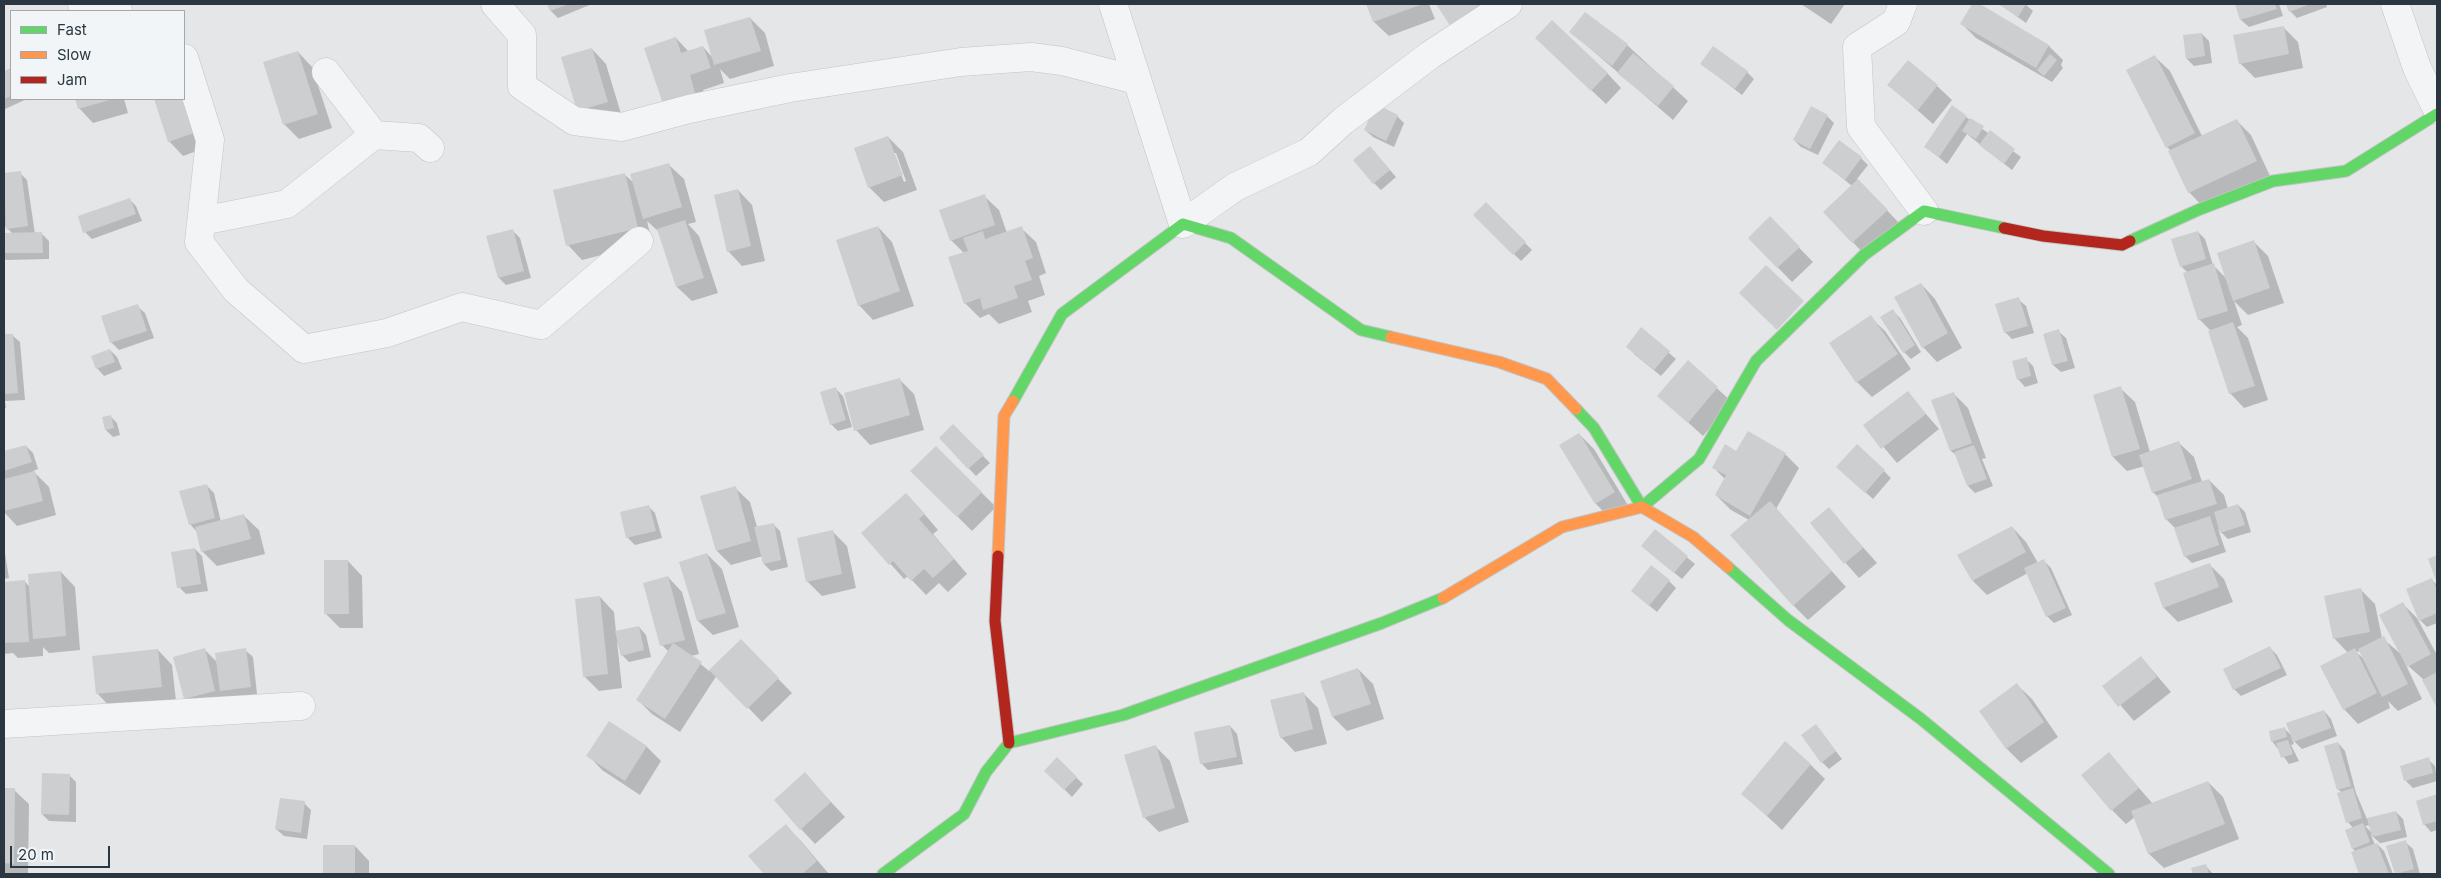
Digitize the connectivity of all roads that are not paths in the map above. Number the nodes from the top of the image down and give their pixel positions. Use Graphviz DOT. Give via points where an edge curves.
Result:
graph roads {
  1 [pos="82,4"];
  2 [pos="495,4"];
  3 [pos="1112,4"];
  4 [pos="1508,4"];
  5 [pos="1903,4"];
  6 [pos="2395,4"];
  7 [pos="113,10"];
  8 [pos="185,61"];
  9 [pos="326,72"];
  10 [pos="1136,80"];
  11 [pos="2437,109"];
  12 [pos="2437,114"];
  13 [pos="374,135"];
  14 [pos="430,148"];
  15 [pos="1924,211"];
  16 [pos="202,221"];
  17 [pos="1183,224"];
  18 [pos="639,241"];
  19 [pos="1642,507"];
  20 [pos="301,706"];
  21 [pos="4,724"];
  22 [pos="1009,743"];
  23 [pos="883,874"];
  24 [pos="2109,874"];
  1 -- 7 [label="street"];
  2 -- 10 [label="street" via="522,35 522,86 574,121 622,127 790,88 961,62 1031,57 1062,61"];
  3 -- 10 [label="street"];
  4 -- 17 [label="street" via="1430,55 1308,152 1235,187"];
  5 -- 15 [label="street" via="1896,22 1856,47 1861,127"];
  6 -- 11 [label="street" via="2416,68"];
  8 -- 16 [label="street" via="210,140"];
  9 -- 13 [label="street"];
  10 -- 17 [label="street"];
  12 -- 15 [label="street" via="2346,171 2273,181 2198,210 2122,245 2044,236"];
  13 -- 14 [label="street" via="419,138"];
  13 -- 16 [label="street" via="287,204"];
  15 -- 19 [label="street" via="1864,255 1756,360 1699,459"];
  16 -- 18 [label="street" via="200,242 236,290 304,349 387,333 462,307 541,325"];
  17 -- 19 [label="street" via="1231,238 1361,330 1499,362 1547,379 1594,428"];
  17 -- 22 [label="street" via="1062,314 1004,416 995,621"];
  19 -- 22 [label="street" via="1562,527 1440,600 1382,623 1123,715"];
  19 -- 24 [label="street" via="1693,537 1788,620 1921,719"];
  20 -- 21 [label="street"];
  22 -- 23 [label="street" via="986,772 964,814"];
}
